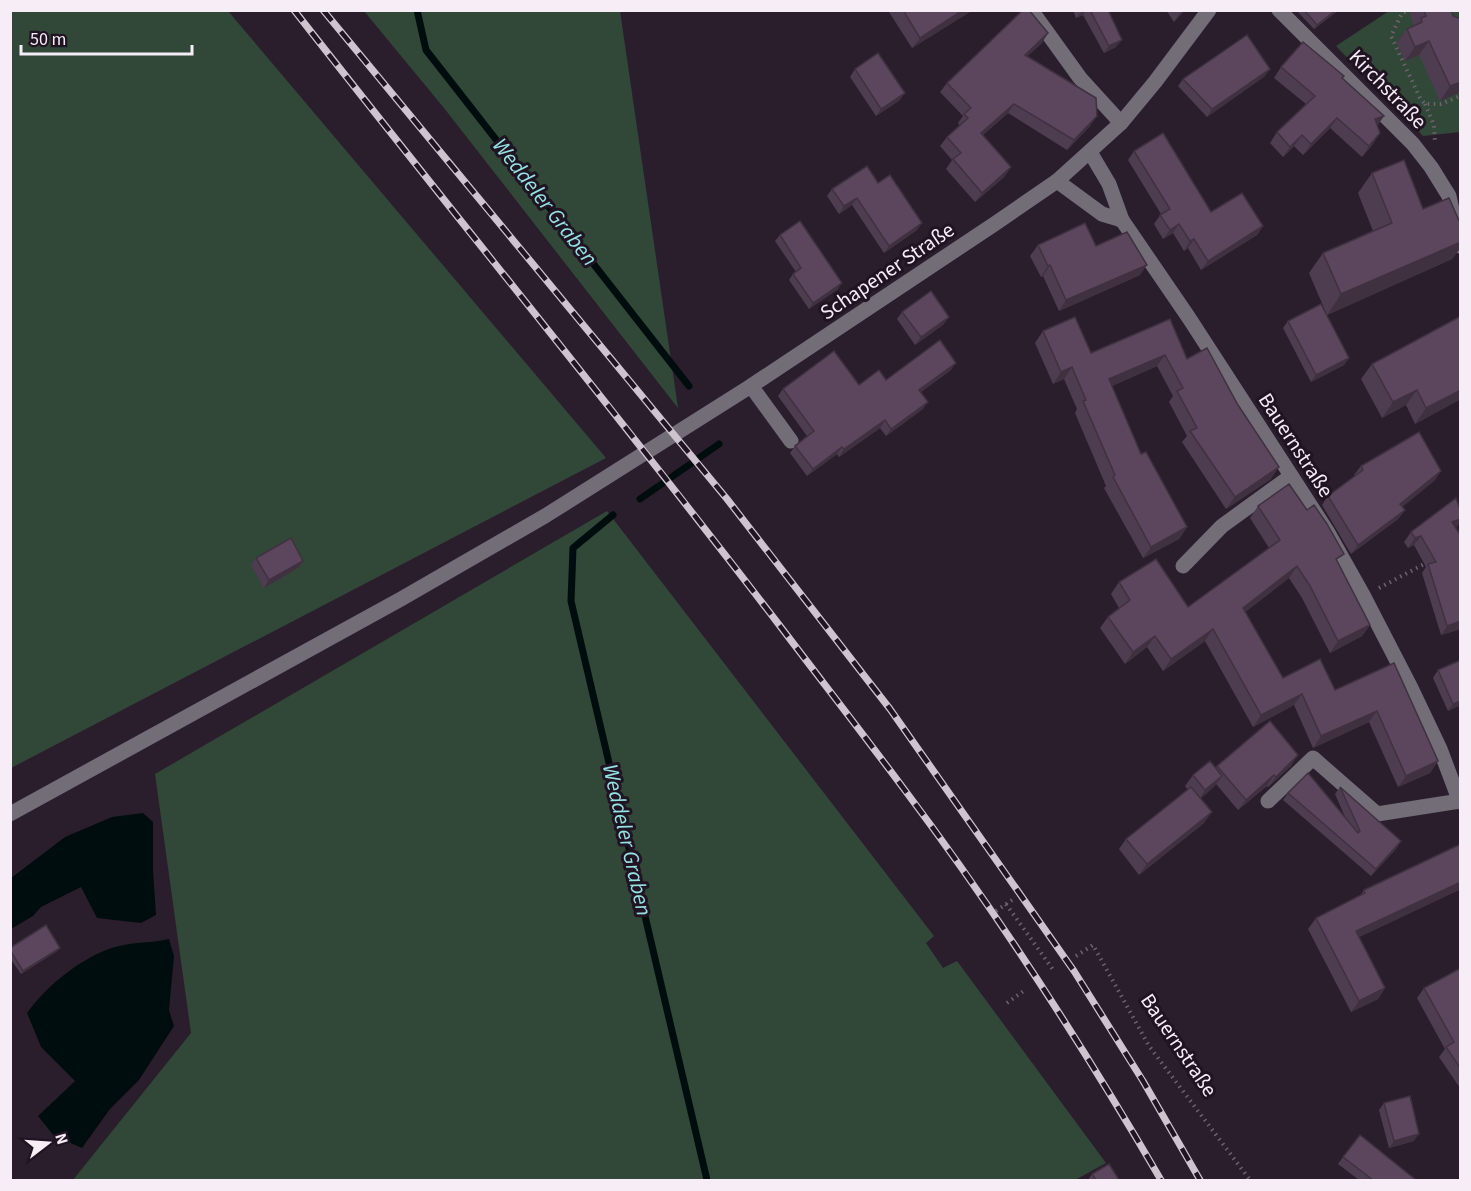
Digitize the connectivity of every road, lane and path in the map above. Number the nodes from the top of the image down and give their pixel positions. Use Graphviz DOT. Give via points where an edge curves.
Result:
graph roads {
  1 [pos="1031,10"];
  2 [pos="1209,10"];
  3 [pos="1279,10"];
  4 [pos="1411,10"];
  5 [pos="1461,96"];
  6 [pos="1425,105"];
  7 [pos="1121,123"];
  8 [pos="1436,139"];
  9 [pos="1090,152"];
  10 [pos="1057,182"];
  11 [pos="1455,194"];
  12 [pos="1122,220"];
  13 [pos="1461,246"];
  14 [pos="751,386"];
  15 [pos="791,441"];
  16 [pos="1292,476"];
  17 [pos="1431,560"];
  18 [pos="1183,566"];
  19 [pos="1363,596"];
  20 [pos="1268,801"];
  21 [pos="1460,801"];
  22 [pos="10,814"];
  23 [pos="1015,898"];
  24 [pos="1006,904"];
  25 [pos="996,911"];
  26 [pos="1076,956"];
  27 [pos="1054,971"];
  28 [pos="1025,990"];
  29 [pos="1007,1003"];
  30 [pos="1250,1180"];
  1 -- 7 [label="street" via="1080,78"];
  2 -- 7 [label="street, Schapener Straße"];
  3 -- 11 [label="street, Kirchstraße" via="1413,144"];
  4 -- 6 [label="path" via="1402,13 1391,36"];
  5 -- 6 [label="path"];
  6 -- 8 [label="path"];
  7 -- 9 [label="street, Schapener Straße"];
  9 -- 10 [label="street, Schapener Straße"];
  9 -- 12 [label="street, Bauernstraße" via="1109,184"];
  10 -- 12 [label="street" via="1102,214"];
  10 -- 14 [label="street, Schapener Straße"];
  11 -- 13 [label="street, Kirchstraße"];
  12 -- 16 [label="street, Bauernstraße"];
  14 -- 15 [label="street"];
  14 -- 22 [label="street, Schapener Straße" via="545,516 391,605"];
  16 -- 18 [label="street" via="1222,526"];
  16 -- 19 [label="street, Bauernstraße"];
  17 -- 19 [label="path"];
  19 -- 21 [label="street, Bauernstraße" via="1440,749"];
  20 -- 21 [label="street" via="1313,758 1377,813"];
  23 -- 24 [label="path"];
  24 -- 25 [label="path"];
  24 -- 27 [label="path"];
  26 -- 30 [label="path, Bauernstraße" via="1093,945 1149,1046"];
  28 -- 29 [label="path"];
}
